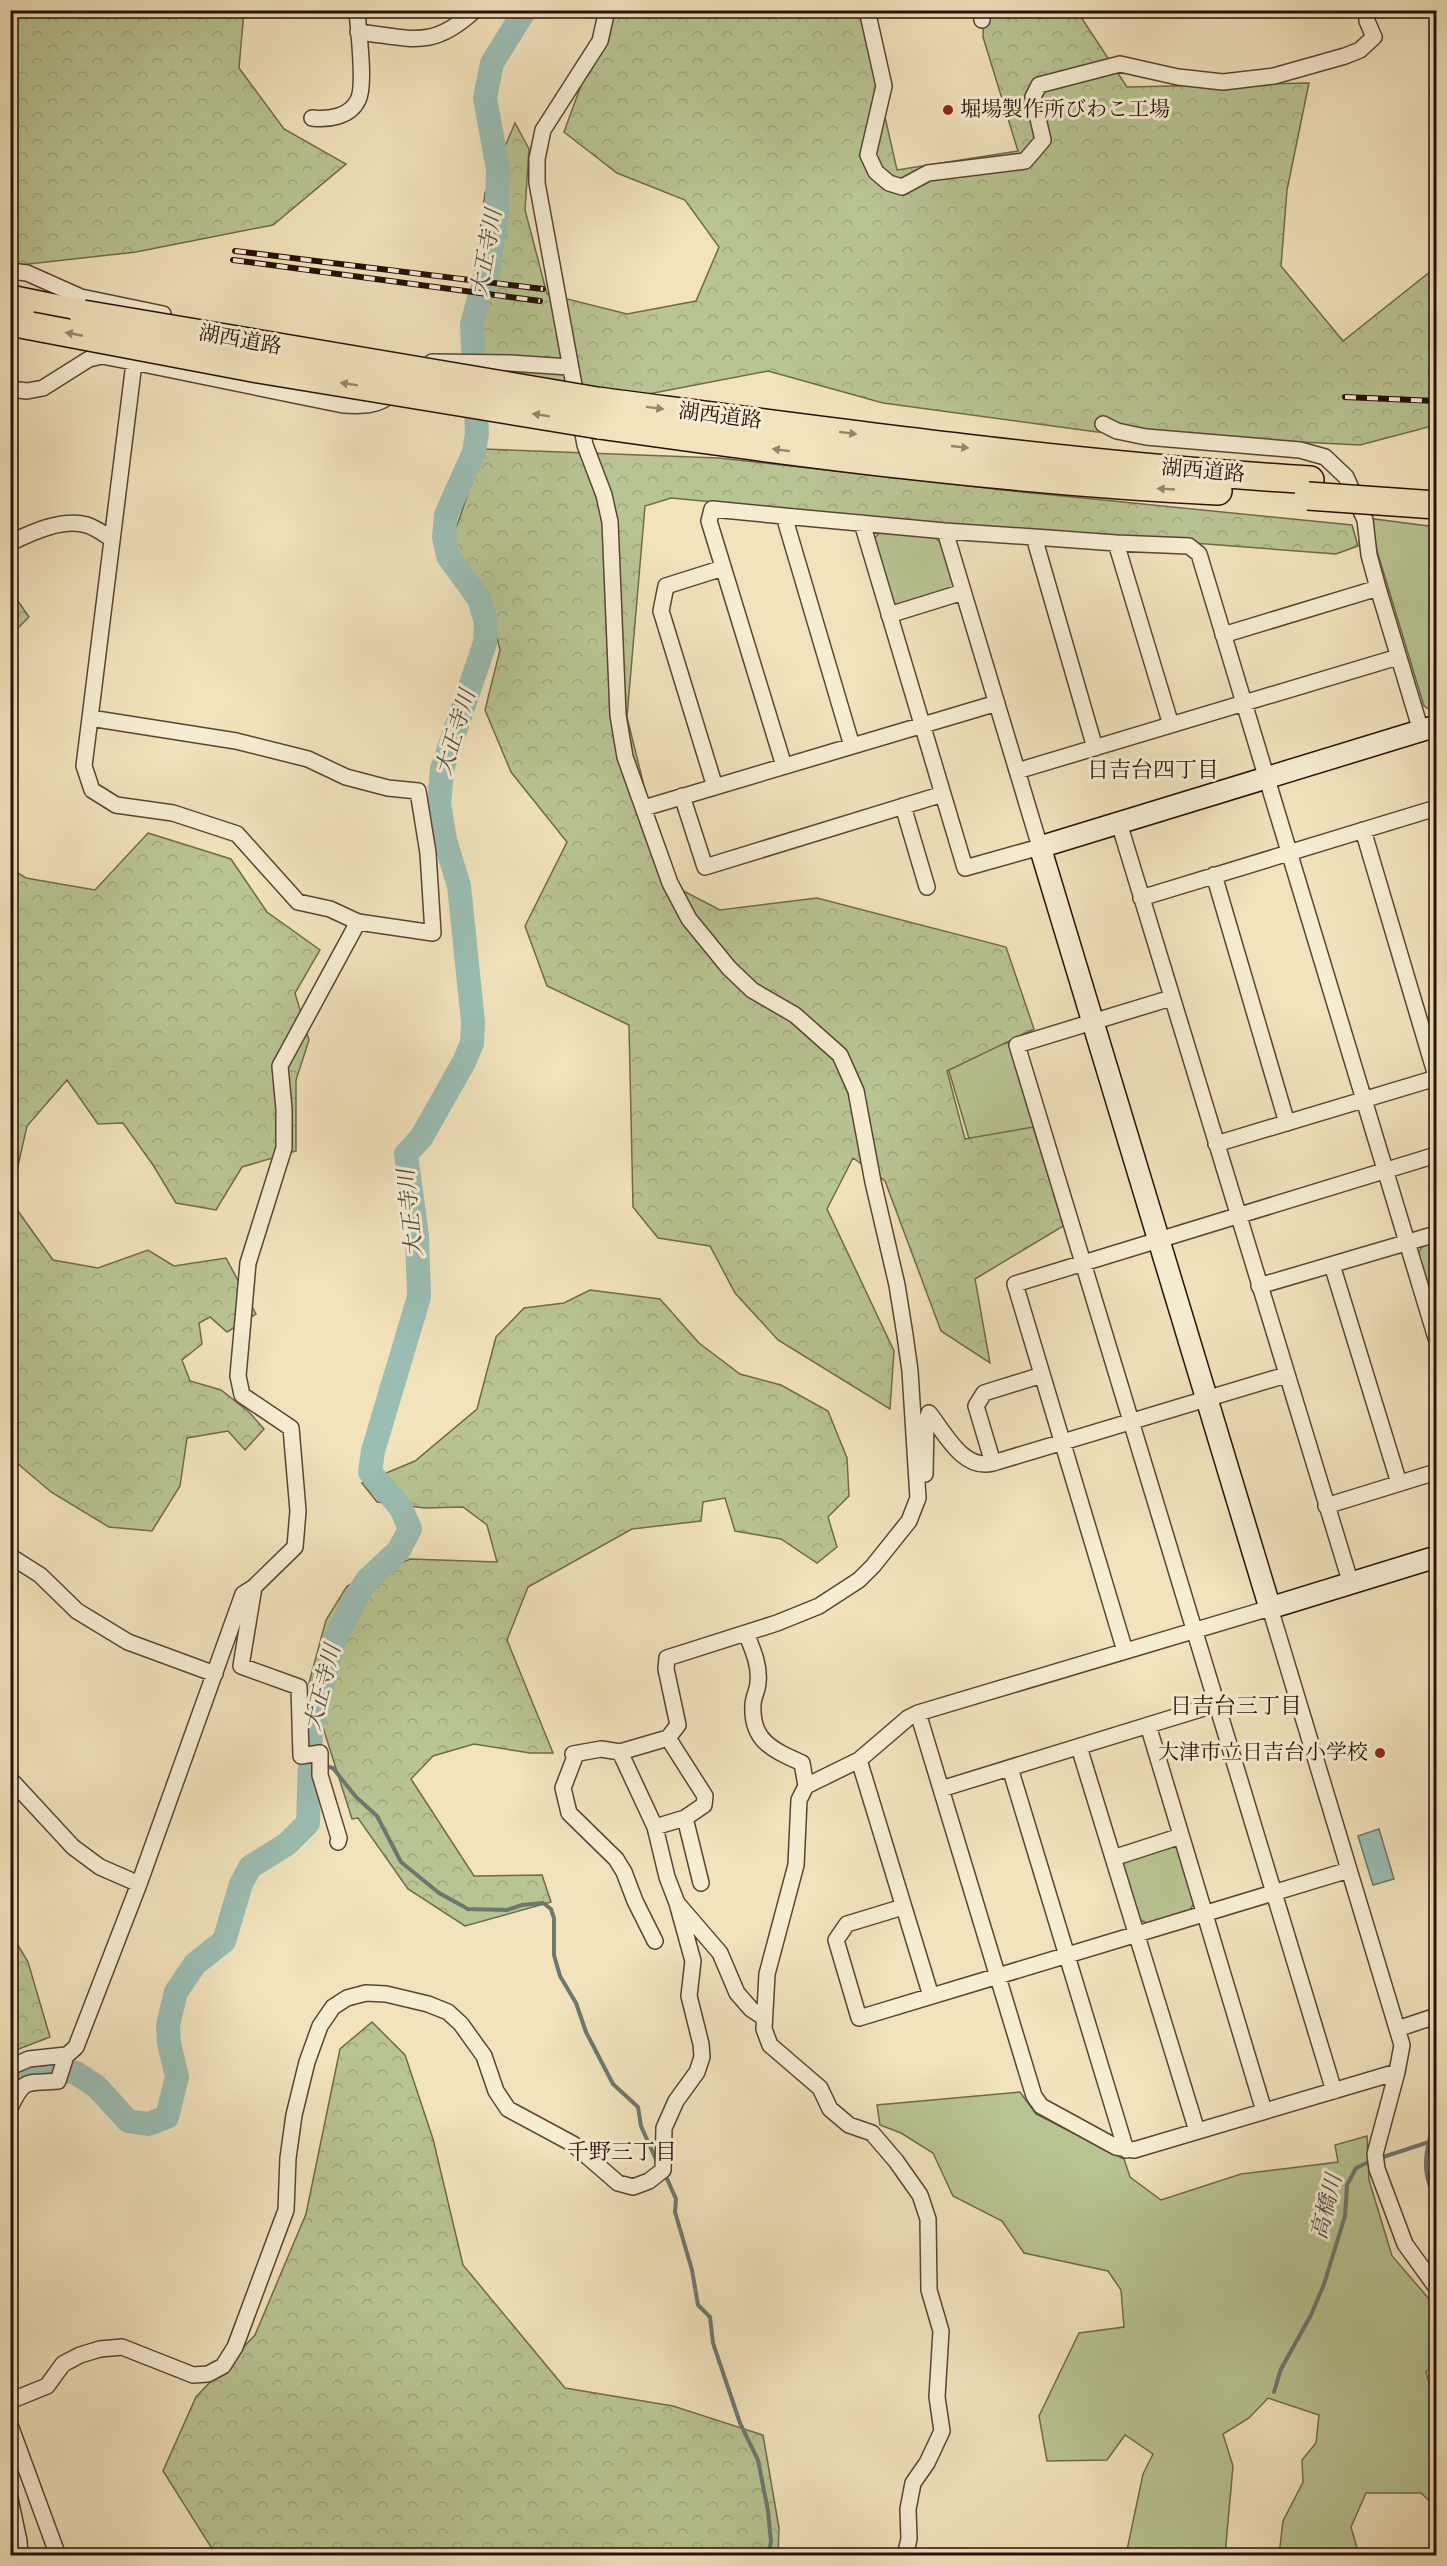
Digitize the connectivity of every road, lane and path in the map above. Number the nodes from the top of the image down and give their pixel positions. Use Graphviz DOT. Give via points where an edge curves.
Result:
graph roads {
  1 [pos="357,10"];
  2 [pos="475,10"];
  3 [pos="607,10"];
  4 [pos="867,10"];
  5 [pos="1367,10"];
  6 [pos="358,32"];
  7 [pos="312,118"];
  8 [pos="10,271"];
  9 [pos="10,299"];
  10 [pos="145,311"];
  11 [pos="21,324"];
  12 [pos="421,362"];
  13 [pos="136,363"];
  14 [pos="570,367"];
  15 [pos="10,389"];
  16 [pos="598,413"];
  17 [pos="1103,424"];
  18 [pos="1309,488"];
  19 [pos="1437,488"];
  20 [pos="1437,505"];
  21 [pos="784,516"];
  22 [pos="862,524"];
  23 [pos="945,531"];
  24 [pos="1034,537"];
  25 [pos="112,539"];
  26 [pos="10,543"];
  27 [pos="1116,543"];
  28 [pos="723,568"];
  29 [pos="1378,588"];
  30 [pos="963,592"];
  31 [pos="890,615"];
  32 [pos="1223,635"];
  33 [pos="1398,657"];
  34 [pos="996,703"];
  35 [pos="1244,703"];
  36 [pos="90,718"];
  37 [pos="922,725"];
  38 [pos="1171,725"];
  39 [pos="1429,728"];
  40 [pos="852,746"];
  41 [pos="1095,748"];
  42 [pos="784,766"];
  43 [pos="1017,771"];
  44 [pos="1267,778"];
  45 [pos="715,786"];
  46 [pos="943,794"];
  47 [pos="682,796"];
  48 [pos="903,806"];
  49 [pos="644,808"];
  50 [pos="1437,808"];
  51 [pos="1119,823"];
  52 [pos="1363,830"];
  53 [pos="1040,847"];
  54 [pos="1289,852"];
  55 [pos="1214,875"];
  56 [pos="927,887"];
  57 [pos="1141,898"];
  58 [pos="358,922"];
  59 [pos="1172,998"];
  60 [pos="1093,1023"];
  61 [pos="1437,1077"];
  62 [pos="1364,1099"];
  63 [pos="1287,1123"];
  64 [pos="1216,1144"];
  65 [pos="1437,1155"];
  66 [pos="1386,1171"];
  67 [pos="1238,1216"];
  68 [pos="1437,1234"];
  69 [pos="1159,1240"];
  70 [pos="1407,1242"];
  71 [pos="1083,1263"];
  72 [pos="1332,1264"];
  73 [pos="1259,1286"];
  74 [pos="1437,1338"];
  75 [pos="1042,1375"];
  76 [pos="1286,1375"];
  77 [pos="1206,1399"];
  78 [pos="1131,1422"];
  79 [pos="1062,1443"];
  80 [pos="993,1463"];
  81 [pos="1437,1472"];
  82 [pos="1400,1483"];
  83 [pos="918,1498"];
  84 [pos="1326,1506"];
  85 [pos="10,1556"];
  86 [pos="1437,1557"];
  87 [pos="1351,1584"];
  88 [pos="254,1587"];
  89 [pos="1270,1608"];
  90 [pos="1194,1630"];
  91 [pos="746,1633"];
  92 [pos="1125,1651"];
  93 [pos="215,1674"];
  94 [pos="1217,1704"];
  95 [pos="918,1713"];
  96 [pos="1148,1725"];
  97 [pos="668,1738"];
  98 [pos="1079,1747"];
  99 [pos="620,1752"];
  100 [pos="859,1760"];
  101 [pos="1010,1768"];
  102 [pos="10,1779"];
  103 [pos="806,1786"];
  104 [pos="941,1789"];
  105 [pos="685,1818"];
  106 [pos="655,1827"];
  107 [pos="1181,1836"];
  108 [pos="338,1842"];
  109 [pos="1113,1858"];
  110 [pos="1349,1870"];
  111 [pos="701,1883"];
  112 [pos="139,1884"];
  113 [pos="1274,1892"];
  114 [pos="677,1903"];
  115 [pos="903,1907"];
  116 [pos="1204,1913"];
  117 [pos="1136,1934"];
  118 [pos="655,1941"];
  119 [pos="1067,1955"];
  120 [pos="998,1976"];
  121 [pos="930,1996"];
  122 [pos="1437,2016"];
  123 [pos="763,2017"];
  124 [pos="1397,2029"];
  125 [pos="66,2055"];
  126 [pos="10,2067"];
  127 [pos="1397,2072"];
  128 [pos="1334,2091"];
  129 [pos="10,2108"];
  130 [pos="1264,2111"];
  131 [pos="1197,2131"];
  132 [pos="1126,2150"];
  133 [pos="1437,2287"];
  134 [pos="10,2401"];
  135 [pos="10,2425"];
  136 [pos="10,2499"];
  137 [pos="57,2553"];
  138 [pos="20,2556"];
  139 [pos="905,2556"];
  1 -- 6 [label="street"];
  2 -- 6 [label="street" via="458,26 430,39"];
  3 -- 14 [label="street" via="600,41 543,130 537,159 537,183"];
  4 -- 5 [label="street" via="884,86 868,155 876,172 902,187 928,173 1025,161 1043,140 1033,97 1039,85 1120,64 1223,82 1274,76 1360,50 1374,37 1366,21"];
  6 -- 7 [label="street" via="358,101 344,114"];
  8 -- 10 [label="street" via="27,273 81,297"];
  9 -- 16 [label="highway, 湖西道路, bridge" via="341,359"];
  10 -- 12 [label="street"];
  10 -- 13 [label="street"];
  16 -- 11 [label="highway, 湖西道路, one-way, bridge" via="258,369"];
  12 -- 13 [label="street" via="385,401 365,406 343,405"];
  12 -- 14 [label="street"];
  13 -- 15 [label="street" via="102,356 89,359 44,388"];
  13 -- 25 [label="street"];
  14 -- 49 [label="street" via="585,445 610,522 618,716 625,757"];
  16 -- 18 [label="highway, 湖西道路" via="782,450 1106,486"];
  17 -- 29 [label="street" via="1146,437 1300,450 1325,456 1346,477 1365,520"];
  18 -- 19 [label="highway, 湖西道路"];
  18 -- 20 [label="highway, 湖西道路, bridge"];
  21 -- 22 [label="street"];
  21 -- 28 [label="street" via="712,509 709,521"];
  21 -- 40 [label="street"];
  22 -- 23 [label="street"];
  22 -- 31 [label="street"];
  23 -- 24 [label="street"];
  23 -- 30 [label="street"];
  24 -- 27 [label="street"];
  24 -- 41 [label="street"];
  25 -- 26 [label="street" via="86,525 68,524"];
  25 -- 36 [label="street"];
  27 -- 32 [label="street" via="1189,546 1199,554"];
  27 -- 38 [label="street"];
  28 -- 42 [label="street"];
  28 -- 45 [label="street" via="666,586 661,611"];
  29 -- 32 [label="street"];
  29 -- 33 [label="street"];
  30 -- 31 [label="street"];
  30 -- 34 [label="street"];
  31 -- 37 [label="street"];
  32 -- 35 [label="street"];
  33 -- 35 [label="street"];
  33 -- 39 [label="street"];
  34 -- 37 [label="street"];
  34 -- 43 [label="street"];
  35 -- 38 [label="street"];
  35 -- 44 [label="street"];
  36 -- 58 [label="street" via="84,766 92,790 116,805 173,813 237,834 298,902 330,909"];
  36 -- 58 [label="street" via="236,741 308,759 346,777 418,791 428,853 433,933"];
  37 -- 40 [label="street"];
  37 -- 46 [label="street"];
  38 -- 41 [label="street"];
  39 -- 44 [label="street"];
  40 -- 42 [label="street"];
  41 -- 43 [label="street"];
  42 -- 45 [label="street"];
  43 -- 53 [label="street"];
  44 -- 51 [label="street"];
  44 -- 54 [label="street"];
  45 -- 47 [label="street"];
  46 -- 48 [label="street"];
  46 -- 53 [label="street" via="965,867"];
  47 -- 48 [label="street" via="705,867"];
  47 -- 49 [label="street"];
  48 -- 56 [label="street"];
  49 -- 83 [label="street" via="670,883 689,919 752,990 795,1016 840,1055 856,1091 904,1325"];
  50 -- 52 [label="street"];
  51 -- 53 [label="street"];
  51 -- 57 [label="street"];
  52 -- 54 [label="street"];
  52 -- 61 [label="street"];
  53 -- 60 [label="street"];
  54 -- 55 [label="street"];
  54 -- 62 [label="street"];
  55 -- 57 [label="street"];
  55 -- 63 [label="street"];
  57 -- 59 [label="street"];
  58 -- 88 [label="street" via="280,1066 284,1148 248,1263 238,1376 242,1395 291,1428 298,1511 295,1547"];
  59 -- 60 [label="street"];
  59 -- 64 [label="street"];
  60 -- 69 [label="street"];
  60 -- 71 [label="street" via="1017,1045"];
  61 -- 62 [label="street"];
  62 -- 63 [label="street"];
  62 -- 66 [label="street"];
  63 -- 64 [label="street"];
  64 -- 67 [label="street"];
  65 -- 66 [label="street"];
  66 -- 67 [label="street"];
  66 -- 70 [label="street"];
  67 -- 69 [label="street"];
  67 -- 73 [label="street"];
  68 -- 70 [label="street"];
  69 -- 71 [label="street"];
  69 -- 77 [label="street"];
  70 -- 72 [label="street"];
  70 -- 74 [label="street"];
  71 -- 75 [label="street" via="1015,1284"];
  71 -- 78 [label="street"];
  72 -- 73 [label="street"];
  72 -- 82 [label="street"];
  73 -- 76 [label="street"];
  75 -- 79 [label="street"];
  75 -- 80 [label="street" via="984,1394 976,1406"];
  76 -- 77 [label="street"];
  76 -- 84 [label="street"];
  77 -- 78 [label="street"];
  77 -- 89 [label="street"];
  78 -- 79 [label="street"];
  78 -- 90 [label="street"];
  79 -- 80 [label="street"];
  79 -- 92 [label="street"];
  80 -- 83 [label="street" via="981,1466 966,1460 929,1413 927,1489"];
  81 -- 82 [label="street"];
  82 -- 84 [label="street"];
  83 -- 91 [label="street" via="909,1521 859,1580 819,1606"];
  84 -- 87 [label="street"];
  85 -- 93 [label="street" via="40,1575 77,1611 128,1642"];
  86 -- 87 [label="street"];
  87 -- 89 [label="street"];
  88 -- 93 [label="street" via="243,1594"];
  88 -- 108 [label="street" via="241,1666 299,1687 301,1756 320,1763"];
  89 -- 90 [label="street"];
  89 -- 110 [label="street"];
  90 -- 92 [label="street"];
  90 -- 94 [label="street"];
  91 -- 97 [label="street" via="667,1658 678,1725"];
  91 -- 103 [label="street" via="756,1657 754,1723 760,1737 774,1750 802,1763"];
  92 -- 95 [label="street"];
  93 -- 112 [label="street"];
  94 -- 96 [label="street"];
  94 -- 113 [label="street"];
  95 -- 100 [label="street"];
  95 -- 104 [label="street"];
  96 -- 98 [label="street"];
  96 -- 107 [label="street"];
  97 -- 99 [label="street"];
  97 -- 105 [label="street" via="705,1796 704,1805"];
  98 -- 101 [label="street"];
  98 -- 109 [label="street"];
  99 -- 106 [label="street"];
  99 -- 118 [label="street" via="601,1749 574,1754 563,1788 569,1813 616,1859 624,1872"];
  100 -- 103 [label="street"];
  100 -- 115 [label="street"];
  101 -- 104 [label="street"];
  101 -- 119 [label="street"];
  102 -- 112 [label="street" via="73,1847 100,1867"];
  103 -- 123 [label="street" via="799,1800 796,1865 771,1953"];
  104 -- 120 [label="street"];
  105 -- 106 [label="street"];
  105 -- 111 [label="street"];
  106 -- 114 [label="street"];
  107 -- 109 [label="street"];
  107 -- 116 [label="street"];
  109 -- 117 [label="street"];
  110 -- 113 [label="street"];
  110 -- 124 [label="street"];
  112 -- 125 [label="street" via="76,2047"];
  113 -- 116 [label="street"];
  113 -- 128 [label="street"];
  114 -- 123 [label="street" via="720,1953 737,1993"];
  114 -- 134 [label="street" via="693,1961 688,1996 702,2057 664,2128 663,2170 649,2181 633,2187 618,2183 573,2144 508,2109 496,2091 484,2056 448,2012 386,1994 366,1993 347,1998 333,2007 320,2026 307,2062 294,2115 286,2210 235,2347 223,2366 208,2374 193,2375 122,2348 100,2349 63,2364 47,2386"];
  115 -- 121 [label="street"];
  115 -- 121 [label="street" via="847,1924 836,1940 852,1996 859,2018"];
  116 -- 117 [label="street"];
  116 -- 130 [label="street"];
  117 -- 119 [label="street"];
  117 -- 131 [label="street"];
  119 -- 120 [label="street"];
  119 -- 132 [label="street"];
  120 -- 121 [label="street"];
  120 -- 132 [label="street" via="1034,2096 1041,2106"];
  122 -- 124 [label="street"];
  123 -- 139 [label="street" via="770,2045 820,2088 830,2109 849,2125 872,2133 920,2195 928,2219 929,2289 941,2331 937,2397 942,2431 913,2483"];
  124 -- 127 [label="street" via="1402,2045"];
  125 -- 126 [label="street" via="29,2059"];
  125 -- 129 [label="street" via="58,2081 28,2082 19,2089"];
  127 -- 128 [label="street"];
  127 -- 133 [label="street" via="1376,2161 1405,2244"];
  128 -- 130 [label="street"];
  130 -- 131 [label="street"];
  131 -- 132 [label="street"];
  135 -- 137 [label="street"];
  136 -- 138 [label="street"];
}
